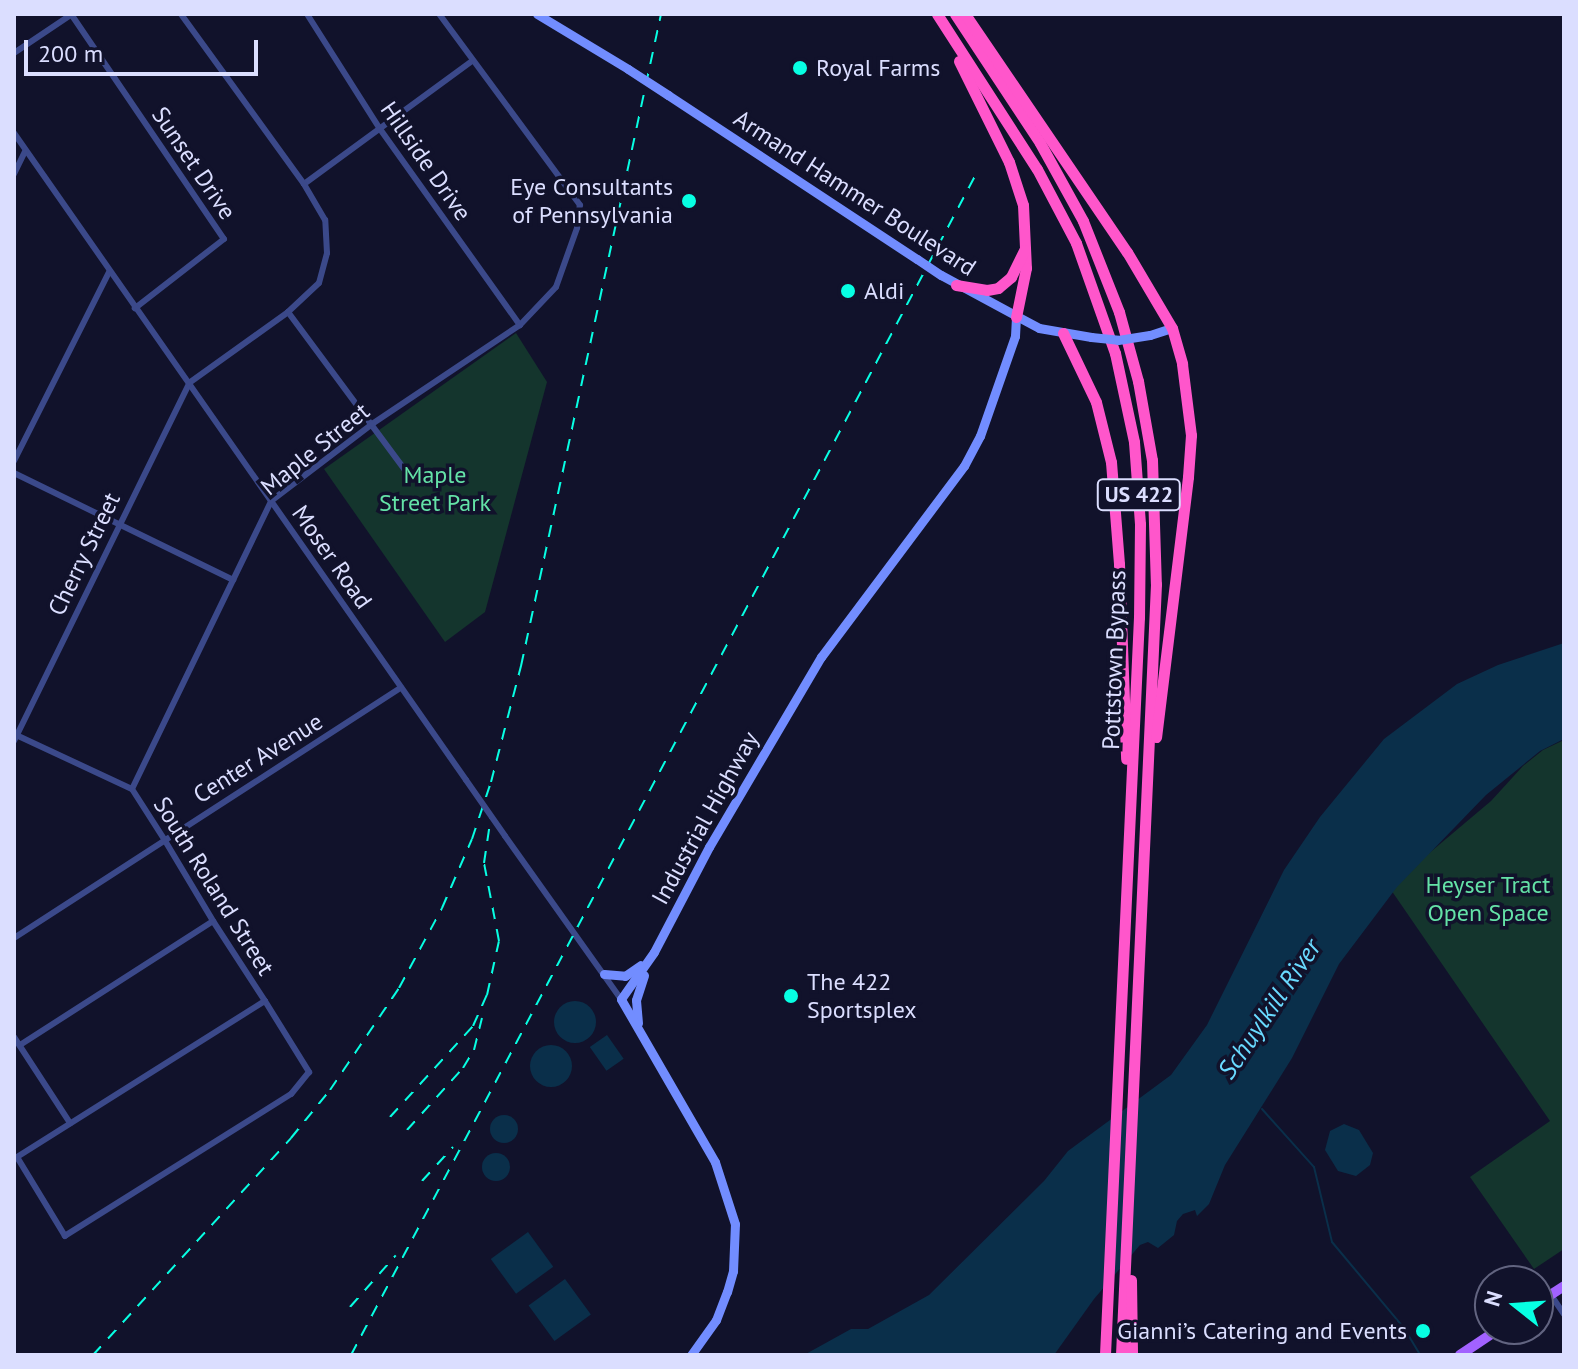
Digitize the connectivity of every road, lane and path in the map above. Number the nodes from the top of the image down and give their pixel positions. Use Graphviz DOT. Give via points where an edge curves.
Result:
graph roads {
  1 [pos="72,14"];
  2 [pos="181,14"];
  3 [pos="307,14"];
  4 [pos="439,14"];
  5 [pos="537,14"];
  6 [pos="936,14"];
  7 [pos="955,14"];
  8 [pos="965,14"];
  9 [pos="14,53"];
  10 [pos="472,61"];
  11 [pos="1005,82"];
  12 [pos="380,129"];
  13 [pos="14,133"];
  14 [pos="25,151"];
  15 [pos="14,174"];
  16 [pos="304,184"];
  17 [pos="1026,246"];
  18 [pos="109,272"];
  19 [pos="956,285"];
  20 [pos="135,308"];
  21 [pos="288,312"];
  22 [pos="1016,317"];
  23 [pos="520,325"];
  24 [pos="1172,328"];
  25 [pos="1063,333"];
  26 [pos="189,383"];
  27 [pos="372,424"];
  28 [pos="14,461"];
  29 [pos="14,473"];
  30 [pos="411,478"];
  31 [pos="271,501"];
  32 [pos="118,525"];
  33 [pos="233,580"];
  34 [pos="401,688"];
  35 [pos="15,737"];
  36 [pos="132,789"];
  37 [pos="1147,789"];
  38 [pos="164,839"];
  39 [pos="1128,873"];
  40 [pos="213,921"];
  41 [pos="14,938"];
  42 [pos="654,952"];
  43 [pos="604,974"];
  44 [pos="621,999"];
  45 [pos="265,1001"];
  46 [pos="638,1026"];
  47 [pos="14,1037"];
  48 [pos="20,1045"];
  49 [pos="70,1123"];
  50 [pos="1128,1256"];
  51 [pos="691,1355"];
  52 [pos="1105,1355"];
  53 [pos="1121,1355"];
  54 [pos="1132,1355"];
  1 -- 9 [label="street"];
  1 -- 20 [label="street, Sunset Drive" via="224,239"];
  2 -- 16 [label="street"];
  3 -- 12 [label="street, Hillside Drive"];
  4 -- 10 [label="street"];
  5 -- 19 [label="street, Armand Hammer Boulevard, bridge"];
  6 -- 17 [label="highway" via="1009,162 1023,205"];
  6 -- 39 [label="highway, Pottstown Bypass / US 422" via="1056,201 1092,282 1115,353 1134,442 1140,567"];
  7 -- 11 [label="highway, Pottstown Bypass / US 422"];
  8 -- 11 [label="highway"];
  10 -- 12 [label="street"];
  10 -- 23 [label="street, Maple Street" via="580,205 556,287"];
  11 -- 24 [label="highway" via="1032,111"];
  11 -- 37 [label="highway, Pottstown Bypass / US 422" via="1063,182 1104,269 1147,422 1156,533"];
  12 -- 16 [label="street"];
  12 -- 23 [label="street, Hillside Drive"];
  13 -- 14 [label="street, Moser Road"];
  14 -- 15 [label="street"];
  14 -- 18 [label="street, Moser Road"];
  16 -- 21 [label="street" via="325,220 327,253 319,283"];
  17 -- 19 [label="highway" via="1011,277 998,288"];
  17 -- 22 [label="highway"];
  18 -- 20 [label="street, Moser Road"];
  18 -- 28 [label="street"];
  19 -- 22 [label="street, Armand Hammer Boulevard"];
  20 -- 26 [label="street, Moser Road"];
  21 -- 26 [label="street"];
  21 -- 27 [label="street"];
  22 -- 25 [label="street, Armand Hammer Boulevard"];
  22 -- 42 [label="street, Industrial Highway" via="1015,336 966,462 813,669"];
  23 -- 27 [label="street, Maple Street"];
  24 -- 25 [label="street, Armand Hammer Boulevard, bridge" via="1118,340"];
  24 -- 37 [label="highway" via="1191,435"];
  25 -- 39 [label="highway" via="1101,418 1115,492"];
  26 -- 31 [label="street, Moser Road"];
  26 -- 32 [label="street, Cherry Street"];
  27 -- 30 [label="street"];
  27 -- 31 [label="street, Maple Street"];
  29 -- 32 [label="street"];
  31 -- 33 [label="street, Maple Street"];
  31 -- 34 [label="street, Moser Road"];
  32 -- 33 [label="street"];
  32 -- 35 [label="street, Cherry Street"];
  33 -- 36 [label="street, Maple Street"];
  34 -- 38 [label="street, Center Avenue"];
  34 -- 43 [label="street, Moser Road, bridge"];
  35 -- 36 [label="street, South Roland Street"];
  36 -- 38 [label="street, South Roland Street"];
  37 -- 50 [label="highway, Pottstown Bypass / US 422"];
  38 -- 40 [label="street, South Roland Street"];
  38 -- 41 [label="street, Center Avenue"];
  39 -- 52 [label="highway, Pottstown Bypass / US 422"];
  40 -- 45 [label="street, South Roland Street"];
  40 -- 48 [label="street"];
  42 -- 43 [label="street" via="625,976"];
  42 -- 44 [label="street, Industrial Highway"];
  42 -- 46 [label="street" via="638,992"];
  43 -- 44 [label="street, Moser Road"];
  44 -- 46 [label="street"];
  45 -- 49 [label="street"];
  45 -- 49 [label="street, South Roland Street" via="309,1072 291,1094 65,1236 17,1157"];
  46 -- 51 [label="street" via="715,1162 735,1224 727,1292 716,1320"];
  47 -- 48 [label="street"];
  48 -- 49 [label="street"];
  50 -- 53 [label="highway, US 422"];
  50 -- 54 [label="highway"];
}
